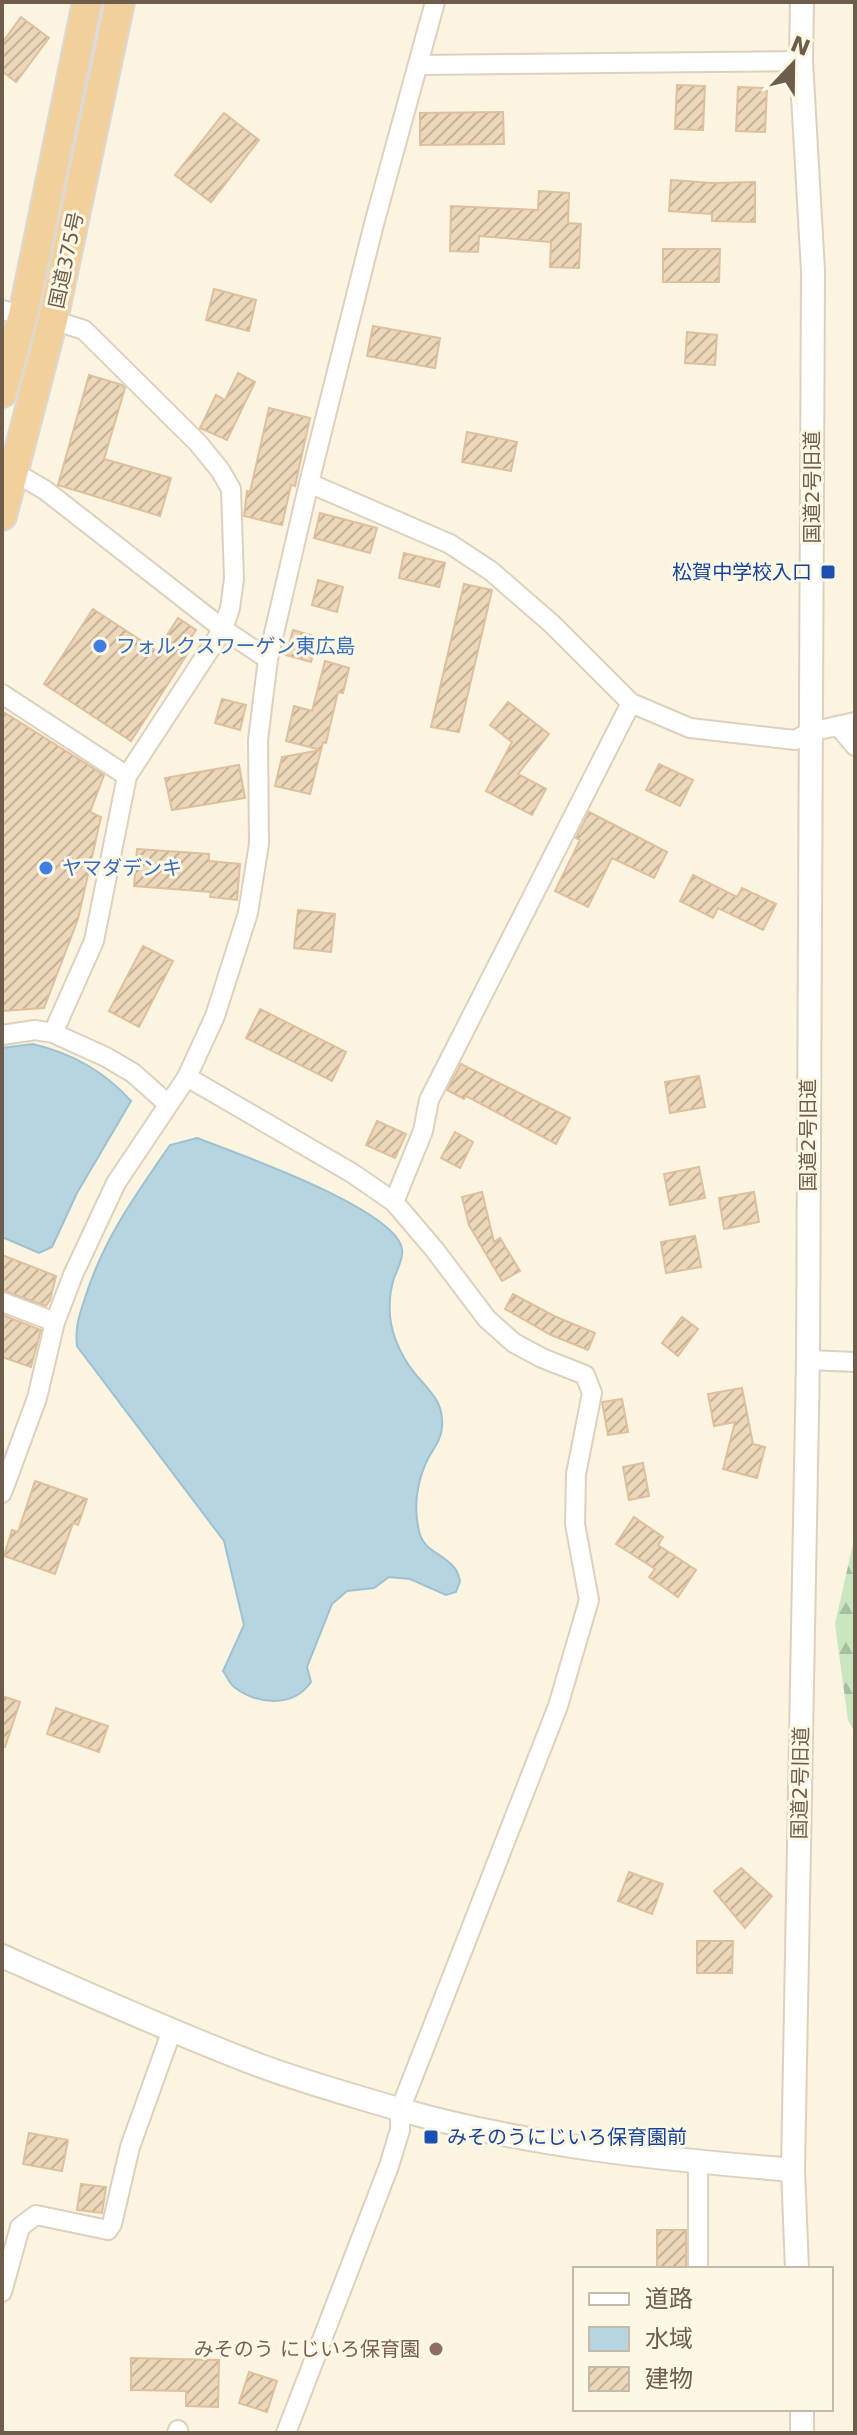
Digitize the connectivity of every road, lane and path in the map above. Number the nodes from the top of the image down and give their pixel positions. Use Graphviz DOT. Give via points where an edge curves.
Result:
graph roads {
  1 [pos="87,2"];
  2 [pos="120,2"];
  3 [pos="435,2"];
  4 [pos="802,2"];
  5 [pos="801,61"];
  6 [pos="419,65"];
  7 [pos="12,313"];
  8 [pos="53,320"];
  9 [pos="2,393"];
  10 [pos="14,472"];
  11 [pos="309,483"];
  12 [pos="2,516"];
  13 [pos="223,629"];
  14 [pos="268,659"];
  15 [pos="2,694"];
  16 [pos="631,703"];
  17 [pos="847,724"];
  18 [pos="810,732"];
  19 [pos="855,746"];
  20 [pos="127,776"];
  21 [pos="53,1033"];
  22 [pos="2,1035"];
  23 [pos="187,1077"];
  24 [pos="168,1104"];
  25 [pos="394,1202"];
  26 [pos="2,1302"];
  27 [pos="55,1322"];
  28 [pos="808,1360"];
  29 [pos="855,1362"];
  30 [pos="2,1493"];
  31 [pos="2,1956"];
  32 [pos="172,2030"];
  33 [pos="400,2110"];
  34 [pos="698,2162"];
  35 [pos="793,2170"];
  36 [pos="698,2267"];
  37 [pos="797,2267"];
  38 [pos="2,2292"];
  39 [pos="802,2411"];
  40 [pos="286,2433"];
  41 [pos="802,2433"];
  1 -- 7 [label="highway, 国道375号"];
  2 -- 8 [label="highway, 国道375号"];
  3 -- 6 [label="street"];
  4 -- 5 [label="street, 国道2号旧道"];
  5 -- 6 [label="street"];
  5 -- 18 [label="street, 国道2号旧道" via="813,271"];
  6 -- 11 [label="street"];
  7 -- 9 [label="highway, 国道375号"];
  8 -- 10 [label="highway, 国道375号"];
  8 -- 13 [label="street" via="84,330 198,443 231,489 234,579"];
  10 -- 12 [label="highway, 国道375号"];
  10 -- 13 [label="street" via="45,490"];
  11 -- 14 [label="street"];
  11 -- 16 [label="street" via="450,544 491,571"];
  13 -- 14 [label="street"];
  13 -- 20 [label="street"];
  14 -- 23 [label="street" via="258,740 259,844 248,913 215,1016"];
  15 -- 20 [label="street"];
  16 -- 18 [label="street" via="690,728 795,740"];
  16 -- 25 [label="street" via="429,1100 423,1131"];
  17 -- 18 [label="street"];
  17 -- 19 [label="street"];
  18 -- 28 [label="street, 国道2号旧道"];
  20 -- 21 [label="street" via="94,941"];
  21 -- 22 [label="street"];
  21 -- 24 [label="street" via="133,1073"];
  23 -- 24 [label="street"];
  23 -- 25 [label="street"];
  24 -- 27 [label="street" via="116,1183"];
  25 -- 33 [label="street" via="487,1319 514,1343 585,1375 592,1393 576,1474 575,1524 589,1600 558,1706"];
  26 -- 27 [label="street"];
  27 -- 30 [label="street" via="37,1398"];
  28 -- 29 [label="street"];
  28 -- 35 [label="street, 国道2号旧道"];
  31 -- 32 [label="street"];
  32 -- 33 [label="street" via="251,2062"];
  32 -- 38 [label="street" via="130,2147 112,2224 108,2230 36,2215 20,2227"];
  33 -- 34 [label="street" via="580,2148"];
  33 -- 40 [label="street" via="389,2166"];
  34 -- 35 [label="street"];
  34 -- 36 [label="street"];
  35 -- 37 [label="street, 国道2号旧道"];
  39 -- 41 [label="street"];
}
